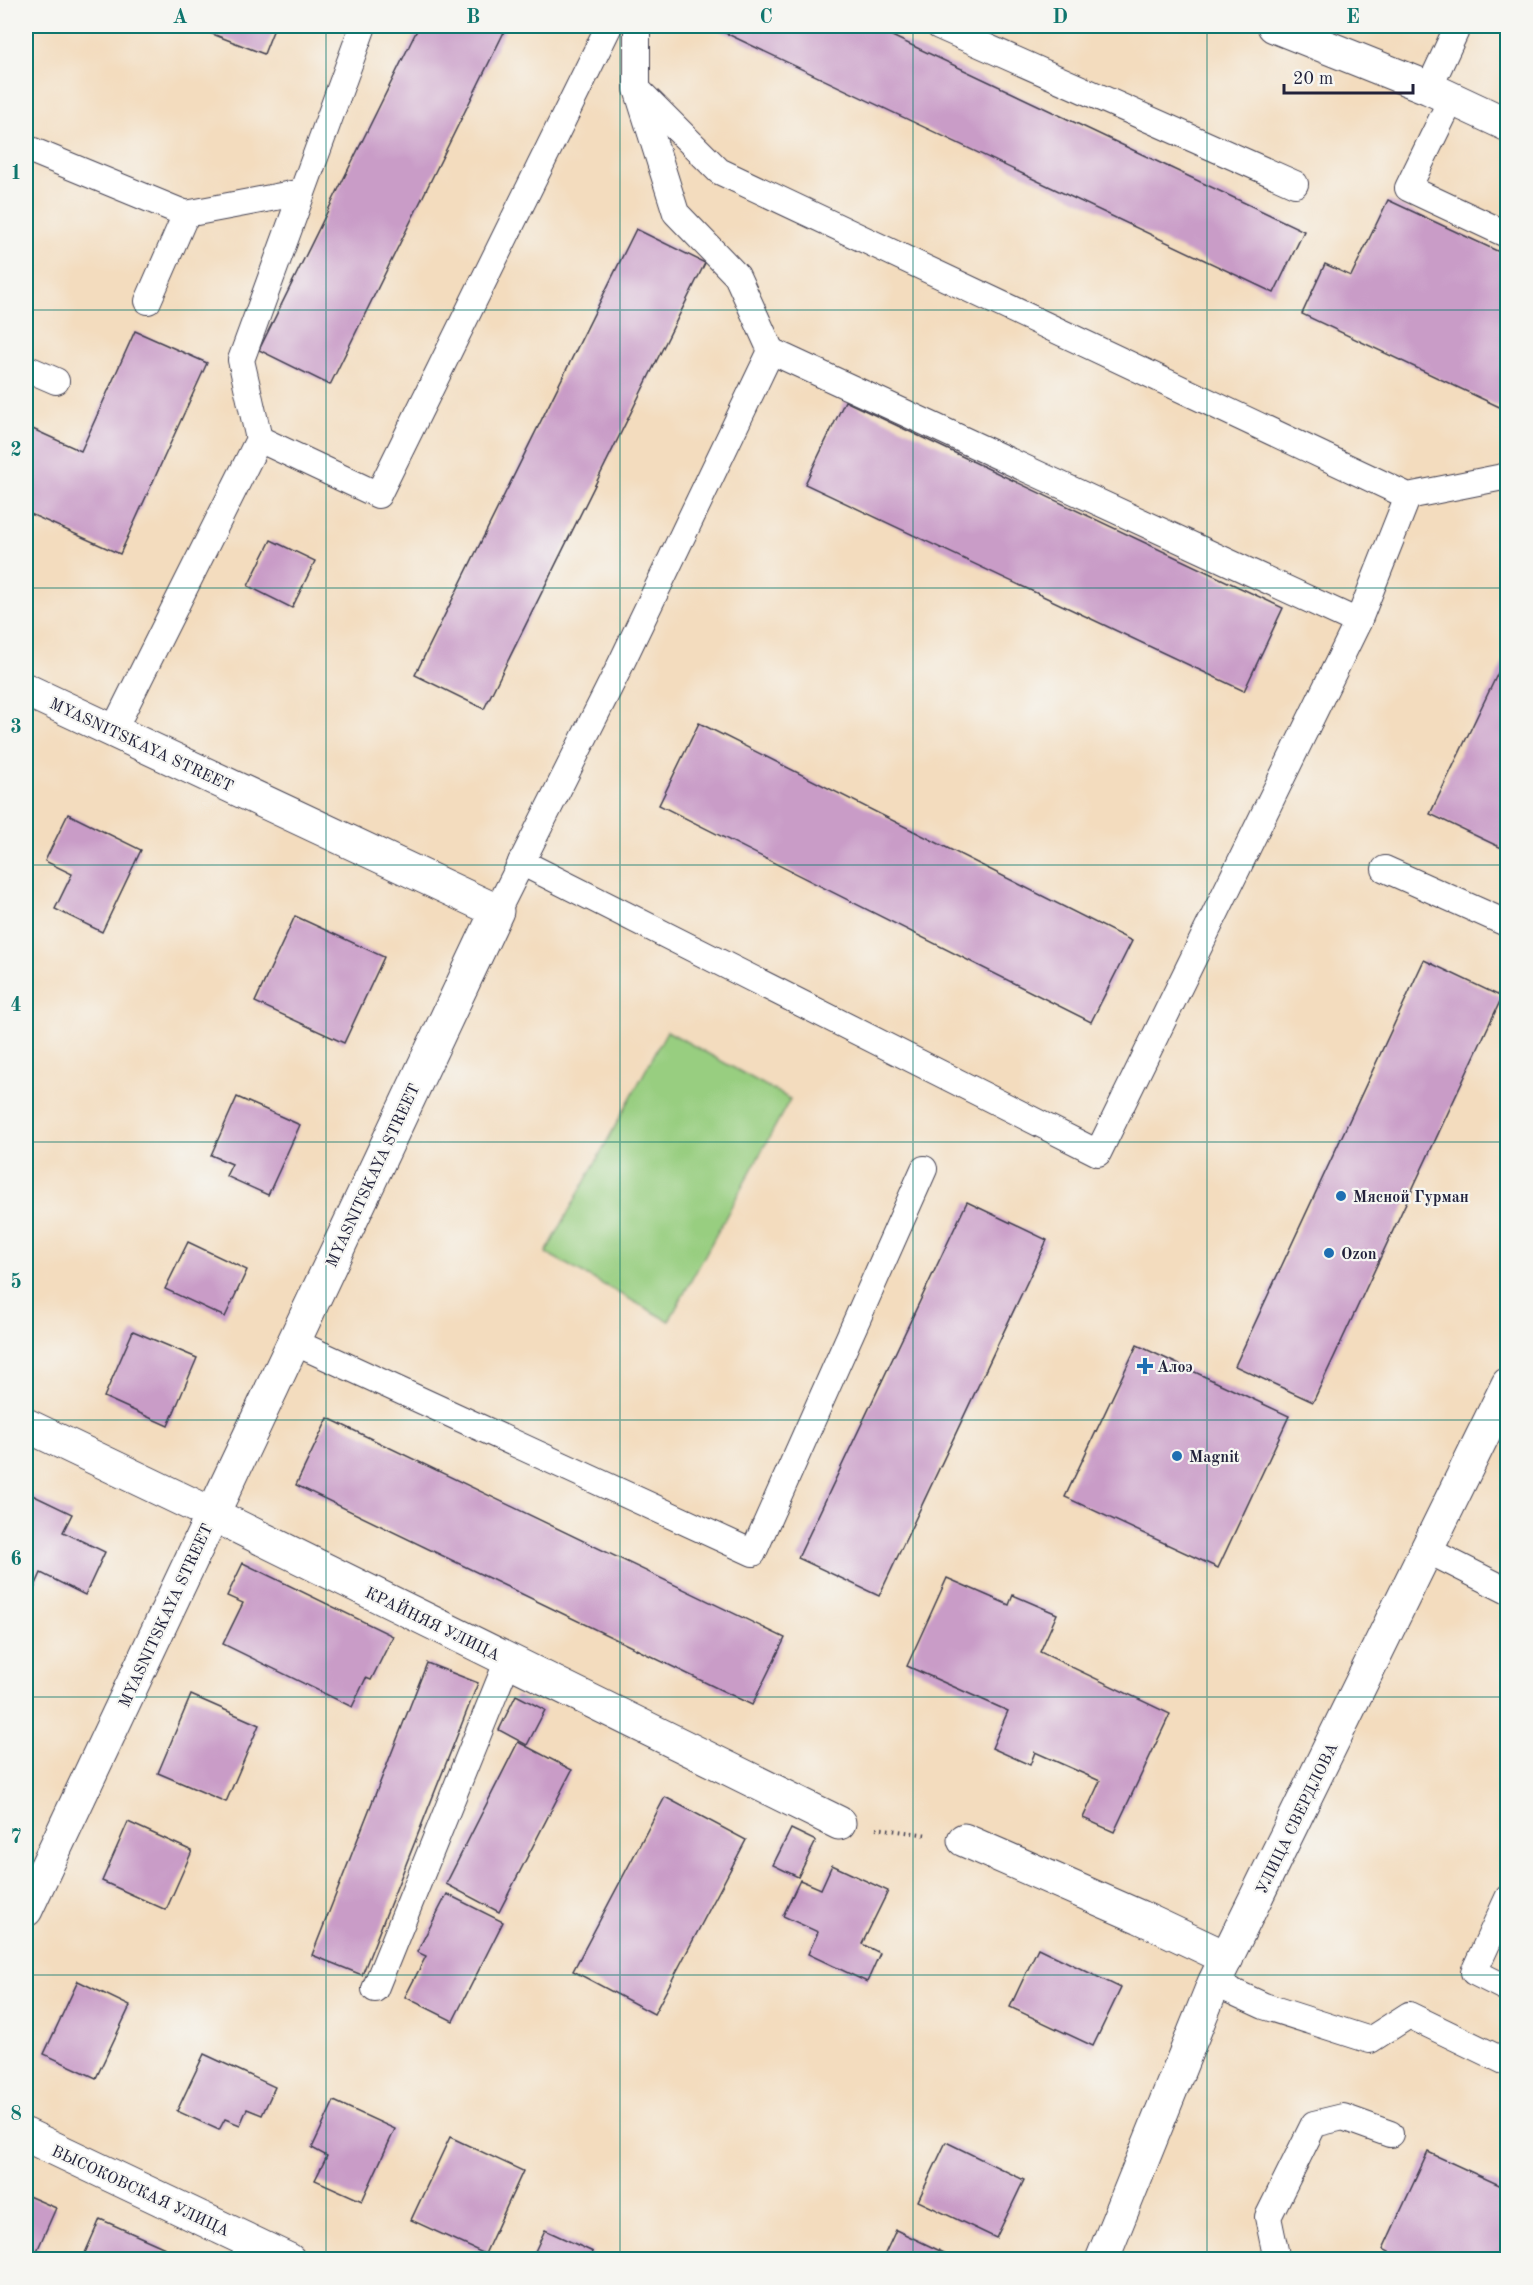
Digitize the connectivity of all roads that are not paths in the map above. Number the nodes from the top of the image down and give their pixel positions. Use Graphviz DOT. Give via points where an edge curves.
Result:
graph roads {
  1 [pos="363,26"];
  2 [pos="609,26"];
  3 [pos="637,26"];
  4 [pos="939,26"];
  5 [pos="1274,26"];
  6 [pos="1458,26"];
  7 [pos="637,89"];
  8 [pos="1440,93"];
  9 [pos="1508,125"];
  10 [pos="26,148"];
  11 [pos="1295,184"];
  12 [pos="302,192"];
  13 [pos="186,214"];
  14 [pos="1508,235"];
  15 [pos="148,301"];
  16 [pos="771,351"];
  17 [pos="26,368"];
  18 [pos="56,381"];
  19 [pos="259,439"];
  20 [pos="1508,476"];
  21 [pos="1408,496"];
  22 [pos="1358,622"];
  23 [pos="26,690"];
  24 [pos="113,731"];
  25 [pos="522,862"];
  26 [pos="1385,869"];
  27 [pos="497,911"];
  28 [pos="1508,924"];
  29 [pos="924,1170"];
  30 [pos="294,1342"];
  31 [pos="1505,1396"];
  32 [pos="26,1425"];
  33 [pos="212,1514"];
  34 [pos="1427,1551"];
  35 [pos="1508,1591"];
  36 [pos="508,1660"];
  37 [pos="839,1823"];
  38 [pos="964,1840"];
  39 [pos="1508,1898"];
  40 [pos="26,1910"];
  41 [pos="1220,1971"];
  42 [pos="375,1989"];
  43 [pos="1508,1989"];
  44 [pos="1508,2063"];
  45 [pos="1390,2134"];
  46 [pos="26,2135"];
  47 [pos="289,2259"];
  48 [pos="1102,2259"];
  49 [pos="1277,2259"];
  1 -- 12 [label="lane"];
  2 -- 19 [label="lane" via="378,495"];
  3 -- 7 [label="lane"];
  4 -- 11 [label="lane"];
  5 -- 8 [label="street"];
  6 -- 8 [label="lane"];
  7 -- 16 [label="lane" via="676,213 737,276"];
  7 -- 21 [label="lane" via="719,171"];
  8 -- 9 [label="street"];
  8 -- 14 [label="lane" via="1408,188"];
  10 -- 13 [label="lane"];
  12 -- 13 [label="lane"];
  12 -- 19 [label="lane" via="241,360"];
  13 -- 15 [label="lane"];
  16 -- 22 [label="lane"];
  16 -- 25 [label="lane"];
  17 -- 18 [label="lane"];
  19 -- 24 [label="lane"];
  20 -- 21 [label="lane"];
  21 -- 22 [label="lane"];
  22 -- 25 [label="lane" via="1098,1153"];
  23 -- 24 [label="street, MYASNITSKAYA STREET"];
  24 -- 27 [label="street, MYASNITSKAYA STREET"];
  25 -- 27 [label="lane"];
  26 -- 28 [label="lane"];
  27 -- 30 [label="street, MYASNITSKAYA STREET"];
  29 -- 30 [label="lane" via="753,1553"];
  30 -- 33 [label="street, MYASNITSKAYA STREET"];
  31 -- 34 [label="street, УЛИЦА СВЕРДЛОВА"];
  32 -- 33 [label="street, КРАЙНЯЯ УЛИЦА"];
  33 -- 36 [label="street, КРАЙНЯЯ УЛИЦА"];
  33 -- 40 [label="street, MYASNITSKAYA STREET"];
  34 -- 35 [label="lane"];
  34 -- 41 [label="street, УЛИЦА СВЕРДЛОВА"];
  36 -- 37 [label="street, КРАЙНЯЯ УЛИЦА"];
  36 -- 42 [label="lane"];
  38 -- 41 [label="street" via="1140,1917"];
  39 -- 43 [label="lane" via="1474,1972"];
  41 -- 44 [label="lane" via="1264,2006 1370,2040 1409,2015"];
  41 -- 48 [label="street, УЛИЦА СВЕРДЛОВА"];
  45 -- 49 [label="lane" via="1343,2117 1314,2124 1268,2217"];
  46 -- 47 [label="street, ВЫСОКОВСКАЯ УЛИЦА"];
}
